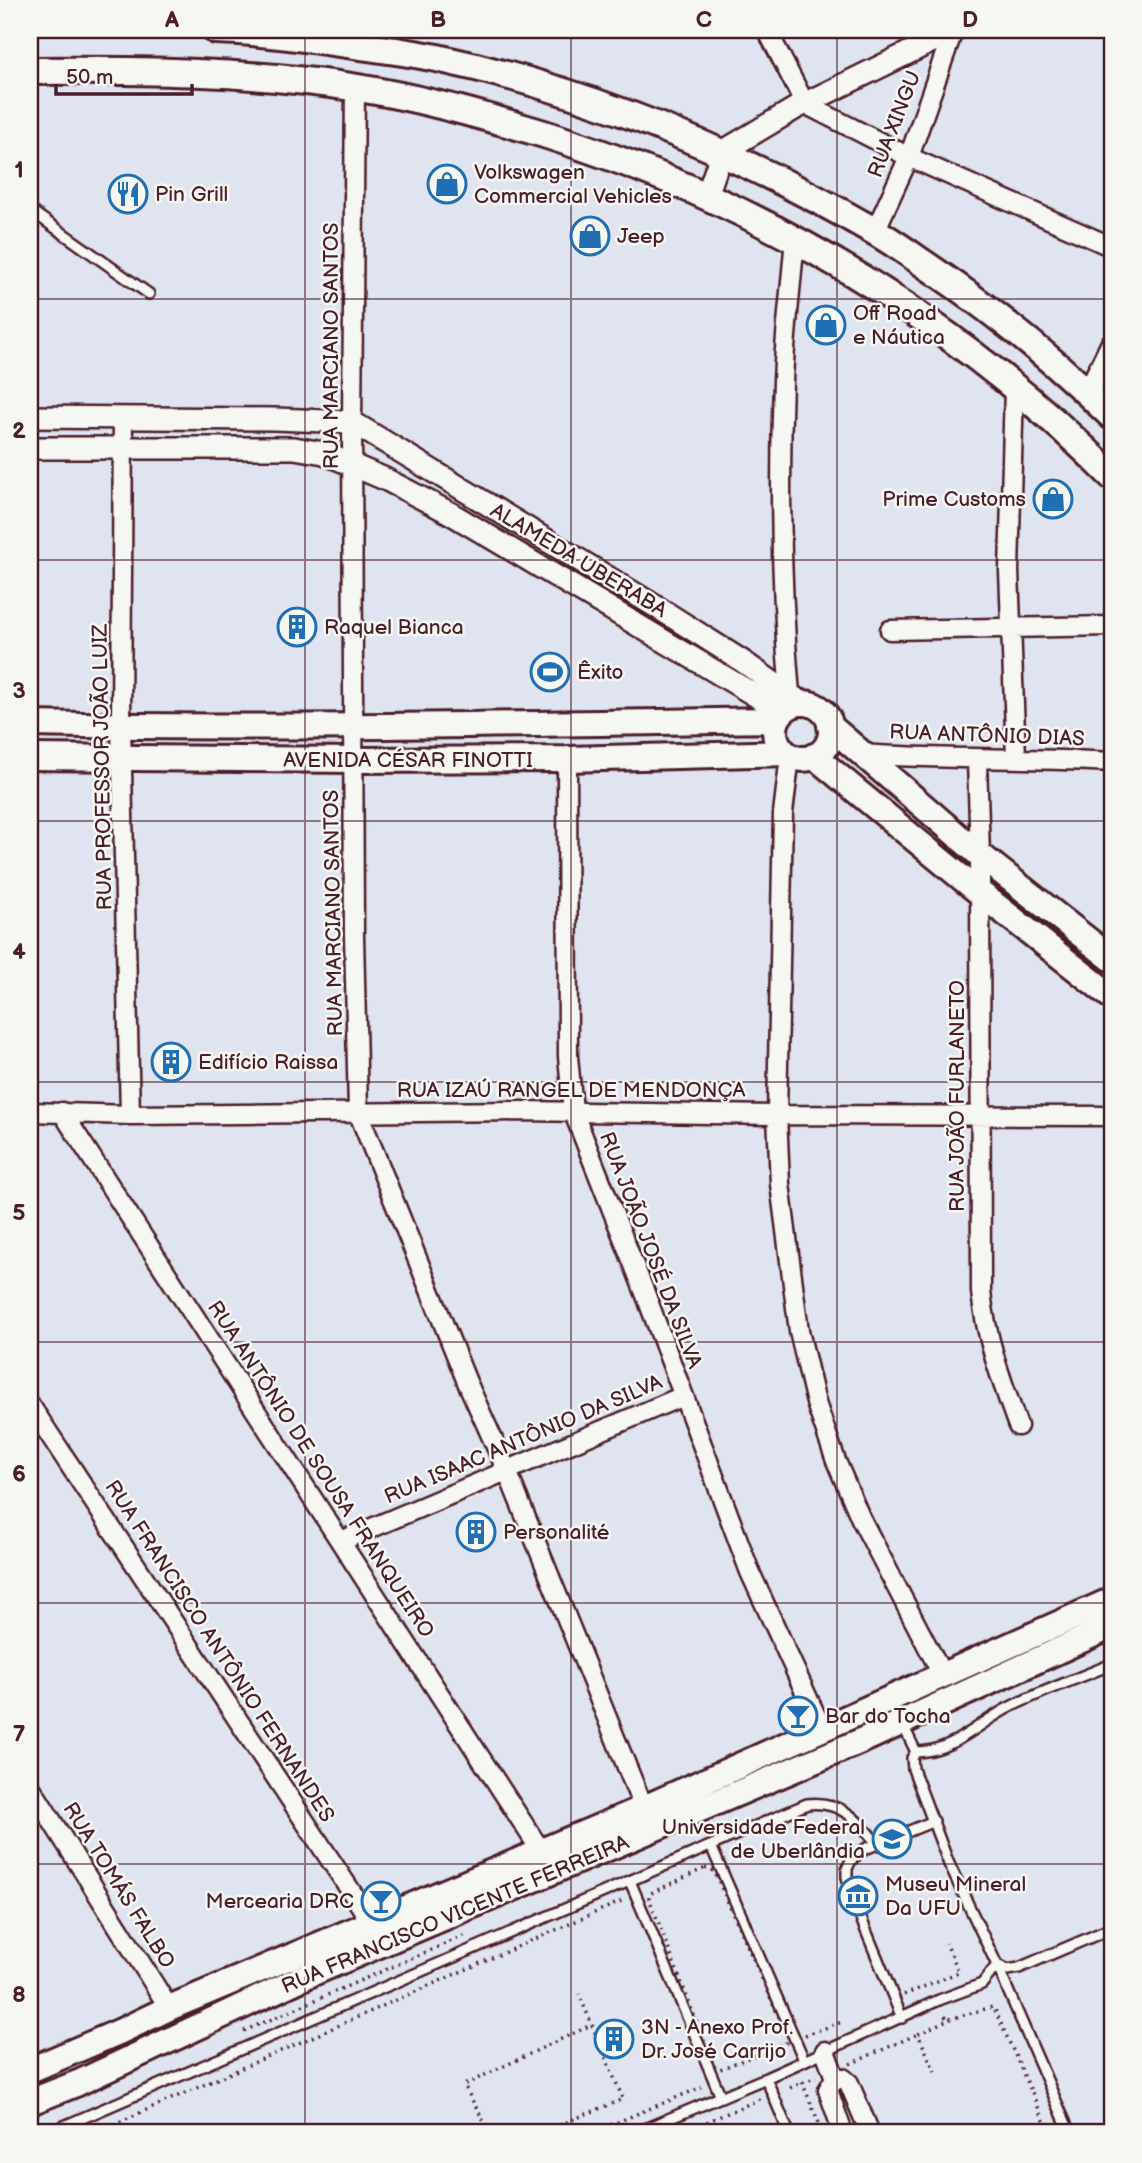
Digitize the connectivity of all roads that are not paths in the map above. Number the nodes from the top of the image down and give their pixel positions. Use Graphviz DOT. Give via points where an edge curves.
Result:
graph roads {
  1 [pos="216,30"];
  2 [pos="767,30"];
  3 [pos="954,30"];
  4 [pos="335,36"];
  5 [pos="30,71"];
  6 [pos="355,87"];
  7 [pos="805,104"];
  8 [pos="722,152"];
  9 [pos="909,157"];
  10 [pos="707,195"];
  11 [pos="30,210"];
  12 [pos="874,231"];
  13 [pos="795,238"];
  14 [pos="1112,247"];
  15 [pos="149,294"];
  16 [pos="1112,344"];
  17 [pos="1014,388"];
  18 [pos="1088,393"];
  19 [pos="1112,416"];
  20 [pos="30,417"];
  21 [pos="123,418"];
  22 [pos="352,422"];
  23 [pos="30,448"];
  24 [pos="121,448"];
  25 [pos="353,465"];
  26 [pos="1112,476"];
  27 [pos="1012,626"];
  28 [pos="1112,626"];
  29 [pos="890,630"];
  30 [pos="788,708"];
  31 [pos="30,724"];
  32 [pos="121,726"];
  33 [pos="354,726"];
  34 [pos="830,726"];
  35 [pos="860,754"];
  36 [pos="797,755"];
  37 [pos="30,757"];
  38 [pos="122,758"];
  39 [pos="1016,758"];
  40 [pos="567,759"];
  41 [pos="354,760"];
  42 [pos="977,760"];
  43 [pos="1112,762"];
  44 [pos="980,855"];
  45 [pos="980,893"];
  46 [pos="1112,959"];
  47 [pos="1112,997"];
  48 [pos="573,1111"];
  49 [pos="30,1112"];
  50 [pos="62,1112"];
  51 [pos="358,1112"];
  52 [pos="130,1115"];
  53 [pos="777,1115"];
  54 [pos="979,1116"];
  55 [pos="1112,1116"];
  56 [pos="683,1396"];
  57 [pos="30,1405"];
  58 [pos="1018,1426"];
  59 [pos="507,1471"];
  60 [pos="341,1541"];
  61 [pos="1112,1600"];
  62 [pos="1112,1626"];
  63 [pos="1112,1664"];
  64 [pos="943,1676"];
  65 [pos="901,1721"];
  66 [pos="822,1729"];
  67 [pos="916,1752"];
  68 [pos="30,1786"];
  69 [pos="648,1819"];
  70 [pos="934,1821"];
  71 [pos="878,1845"];
  72 [pos="711,1846"];
  73 [pos="541,1851"];
  74 [pos="630,1881"];
  75 [pos="372,1923"];
  76 [pos="1112,1928"];
  77 [pos="997,1965"];
  78 [pos="169,2008"];
  79 [pos="902,2018"];
  80 [pos="825,2051"];
  81 [pos="804,2060"];
  82 [pos="30,2070"];
  83 [pos="826,2077"];
  84 [pos="766,2078"];
  85 [pos="34,2093"];
  86 [pos="721,2097"];
  87 [pos="48,2133"];
  88 [pos="635,2133"];
  89 [pos="789,2133"];
  90 [pos="843,2133"];
  91 [pos="870,2133"];
  92 [pos="1070,2133"];
  1 -- 4 [label="main road"];
  2 -- 7 [label="street"];
  3 -- 7 [label="street"];
  3 -- 9 [label="street, RUA XINGU"];
  4 -- 8 [label="main road" via="536,84"];
  5 -- 6 [label="main road" via="183,71"];
  6 -- 10 [label="main road" via="489,117 598,152"];
  6 -- 22 [label="street, RUA MARCIANO SANTOS"];
  7 -- 8 [label="street"];
  7 -- 9 [label="street"];
  8 -- 10 [label="street"];
  8 -- 12 [label="main road"];
  9 -- 12 [label="street, RUA XINGU"];
  9 -- 14 [label="street"];
  10 -- 13 [label="main road"];
  11 -- 15 [label="lane"];
  12 -- 18 [label="main road" via="1012,327"];
  13 -- 17 [label="main road" via="894,297 986,362"];
  13 -- 30 [label="street" via="783,380"];
  16 -- 18 [label="street"];
  17 -- 26 [label="main road"];
  17 -- 27 [label="street"];
  18 -- 19 [label="main road"];
  20 -- 21 [label="street"];
  21 -- 22 [label="street"];
  21 -- 24 [label="street, RUA PROFESSOR JOÃO LUIZ"];
  22 -- 25 [label="street, RUA MARCIANO SANTOS"];
  22 -- 30 [label="street, ALAMEDA UBERABA" via="742,661"];
  23 -- 24 [label="street, ALAMEDA UBERABA"];
  24 -- 25 [label="street, ALAMEDA UBERABA" via="294,448 324,453"];
  24 -- 32 [label="street, RUA PROFESSOR JOÃO LUIZ"];
  25 -- 30 [label="street, ALAMEDA UBERABA" via="450,513"];
  25 -- 33 [label="street, RUA MARCIANO SANTOS"];
  27 -- 28 [label="street"];
  27 -- 29 [label="street"];
  27 -- 39 [label="street"];
  30 -- 33 [label="main road, AVENIDA CÉSAR FINOTTI"];
  30 -- 34 [label="main road, ALAMEDA UBERABA" via="820,709"];
  30 -- 36 [label="main road" via="776,738"];
  31 -- 32 [label="main road, AVENIDA CÉSAR FINOTTI"];
  32 -- 33 [label="main road, AVENIDA CÉSAR FINOTTI"];
  32 -- 38 [label="street, RUA PROFESSOR JOÃO LUIZ"];
  33 -- 41 [label="street, RUA MARCIANO SANTOS"];
  34 -- 35 [label="main road, ALAMEDA UBERABA"];
  34 -- 36 [label="main road" via="826,747"];
  35 -- 42 [label="street, RUA ANTÔNIO DIAS"];
  35 -- 44 [label="main road, ALAMEDA UBERABA"];
  36 -- 40 [label="main road, AVENIDA CÉSAR FINOTTI"];
  36 -- 45 [label="main road"];
  36 -- 53 [label="street" via="783,813"];
  37 -- 38 [label="main road, AVENIDA CÉSAR FINOTTI"];
  38 -- 41 [label="main road, AVENIDA CÉSAR FINOTTI"];
  38 -- 52 [label="street, RUA PROFESSOR JOÃO LUIZ"];
  39 -- 42 [label="street, RUA ANTÔNIO DIAS"];
  39 -- 43 [label="street, RUA ANTÔNIO DIAS"];
  40 -- 41 [label="main road, AVENIDA CÉSAR FINOTTI"];
  40 -- 48 [label="street, RUA JOÃO JOSÉ DA SILVA" via="568,1056"];
  41 -- 51 [label="street, RUA MARCIANO SANTOS"];
  42 -- 44 [label="street, RUA JOÃO FURLANETO"];
  44 -- 45 [label="street, RUA JOÃO FURLANETO"];
  44 -- 46 [label="main road, ALAMEDA UBERABA"];
  45 -- 47 [label="main road"];
  45 -- 54 [label="street, RUA JOÃO FURLANETO"];
  48 -- 51 [label="street, RUA IZAÚ RANGEL DE MENDONÇA"];
  48 -- 53 [label="street, RUA IZAÚ RANGEL DE MENDONÇA"];
  48 -- 56 [label="street, RUA JOÃO JOSÉ DA SILVA"];
  49 -- 50 [label="street, RUA IZAÚ RANGEL DE MENDONÇA"];
  50 -- 52 [label="street, RUA IZAÚ RANGEL DE MENDONÇA"];
  50 -- 60 [label="street, RUA ANTÔNIO DE SOUSA FRANQUEIRO"];
  51 -- 52 [label="street, RUA IZAÚ RANGEL DE MENDONÇA"];
  51 -- 59 [label="street, RUA MARCIANO SANTOS"];
  53 -- 54 [label="street, RUA IZAÚ RANGEL DE MENDONÇA"];
  53 -- 64 [label="street" via="780,1184 797,1319 816,1403 861,1519"];
  54 -- 55 [label="street, RUA IZAÚ RANGEL DE MENDONÇA"];
  54 -- 58 [label="street, RUA JOÃO FURLANETO" via="979,1265 984,1320"];
  56 -- 59 [label="street, RUA ISAAC ANTÔNIO DA SILVA"];
  56 -- 66 [label="street, RUA JOÃO JOSÉ DA SILVA" via="750,1572"];
  57 -- 75 [label="street, RUA FRANCISCO ANTÔNIO FERNANDES"];
  59 -- 60 [label="street, RUA ISAAC ANTÔNIO DA SILVA"];
  59 -- 69 [label="street, RUA MARCIANO SANTOS"];
  60 -- 73 [label="street, RUA ANTÔNIO DE SOUSA FRANQUEIRO"];
  61 -- 64 [label="main road, RUA FRANCISCO VICENTE FERREIRA"];
  62 -- 65 [label="main road, RUA FRANCISCO VICENTE FERREIRA"];
  63 -- 67 [label="lane" via="1010,1707 945,1747"];
  64 -- 66 [label="main road, RUA FRANCISCO VICENTE FERREIRA"];
  65 -- 67 [label="lane"];
  65 -- 69 [label="main road, RUA FRANCISCO VICENTE FERREIRA"];
  66 -- 69 [label="main road, RUA FRANCISCO VICENTE FERREIRA"];
  67 -- 70 [label="lane" via="913,1769"];
  68 -- 78 [label="street, RUA TOMÁS FALBO"];
  69 -- 73 [label="main road, RUA FRANCISCO VICENTE FERREIRA"];
  69 -- 85 [label="main road, RUA FRANCISCO VICENTE FERREIRA" via="78,2083"];
  70 -- 71 [label="lane"];
  70 -- 77 [label="lane"];
  71 -- 72 [label="lane" via="850,1815 823,1802 807,1804"];
  71 -- 79 [label="lane" via="851,1860 846,1877"];
  72 -- 74 [label="lane"];
  72 -- 81 [label="lane"];
  73 -- 75 [label="main road, RUA FRANCISCO VICENTE FERREIRA"];
  74 -- 86 [label="lane"];
  74 -- 87 [label="lane"];
  75 -- 78 [label="main road, RUA FRANCISCO VICENTE FERREIRA"];
  76 -- 77 [label="lane" via="1019,1968"];
  77 -- 79 [label="lane" via="982,1984"];
  77 -- 92 [label="lane"];
  78 -- 82 [label="main road, RUA FRANCISCO VICENTE FERREIRA"];
  79 -- 80 [label="lane"];
  80 -- 81 [label="lane"];
  80 -- 83 [label="street"];
  81 -- 84 [label="lane"];
  83 -- 90 [label="street"];
  83 -- 91 [label="street" via="849,2083"];
  84 -- 86 [label="lane"];
  84 -- 89 [label="lane"];
  86 -- 88 [label="lane"];
}
